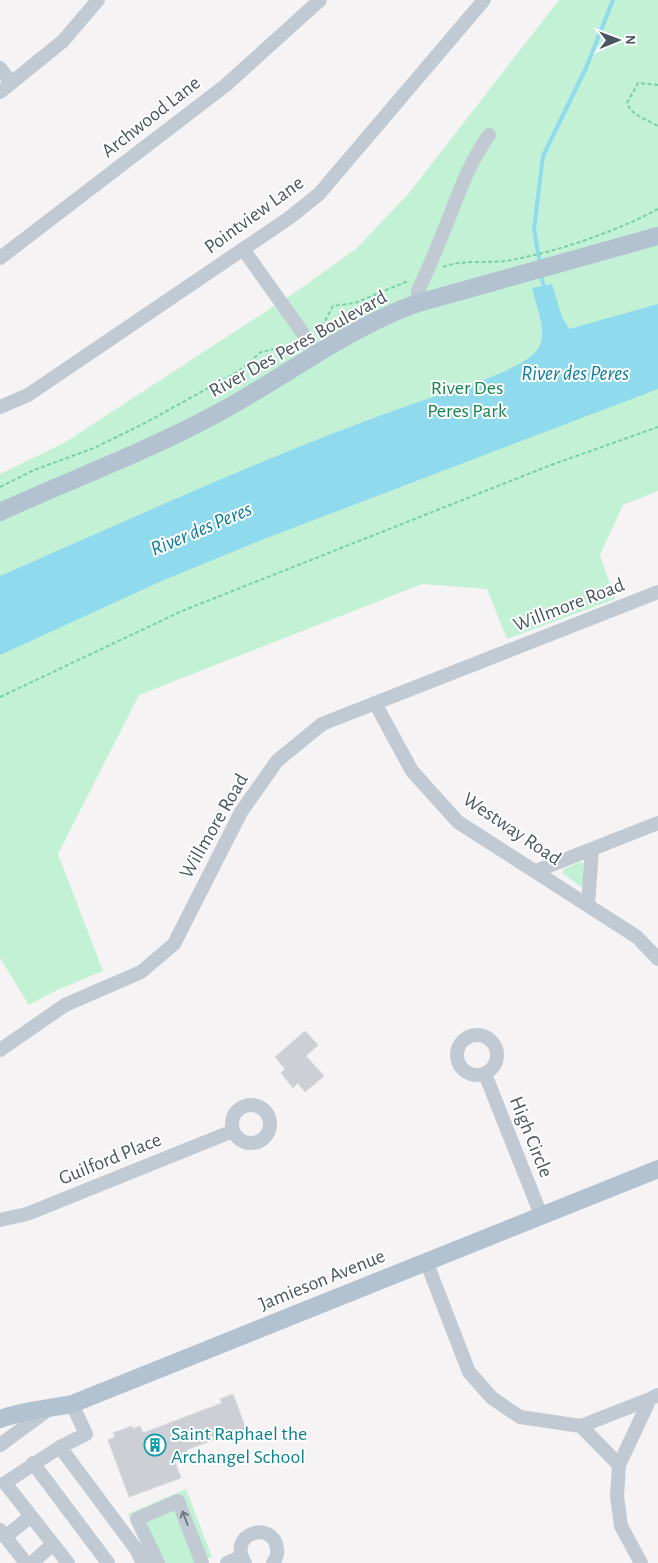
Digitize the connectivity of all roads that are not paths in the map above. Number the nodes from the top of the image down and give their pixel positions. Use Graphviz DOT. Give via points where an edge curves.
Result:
graph roads {
  1 [pos="98,0"];
  2 [pos="320,0"];
  3 [pos="484,0"];
  4 [pos="0,68"];
  5 [pos="5,88"];
  6 [pos="489,135"];
  7 [pos="658,236"];
  8 [pos="243,249"];
  9 [pos="0,258"];
  10 [pos="418,303"];
  11 [pos="317,353"];
  12 [pos="0,408"];
  13 [pos="0,512"];
  14 [pos="658,592"];
  15 [pos="375,703"];
  16 [pos="658,823"];
  17 [pos="592,849"];
  18 [pos="536,871"];
  19 [pos="588,905"];
  20 [pos="658,959"];
  21 [pos="0,1050"];
  22 [pos="485,1074"];
  23 [pos="233,1131"];
  24 [pos="658,1169"];
  25 [pos="541,1215"];
  26 [pos="0,1220"];
  27 [pos="426,1261"];
  28 [pos="654,1397"];
  29 [pos="72,1404"];
  30 [pos="50,1409"];
  31 [pos="0,1419"];
  32 [pos="581,1426"];
  33 [pos="0,1445"];
  34 [pos="60,1447"];
  35 [pos="33,1464"];
  36 [pos="619,1465"];
  37 [pos="31,1516"];
  38 [pos="2,1533"];
  39 [pos="53,1544"];
  40 [pos="243,1560"];
  41 [pos="26,1563"];
  42 [pos="32,1563"];
  43 [pos="68,1563"];
  44 [pos="108,1563"];
  45 [pos="143,1563"];
  46 [pos="158,1563"];
  47 [pos="202,1563"];
  48 [pos="227,1563"];
  49 [pos="273,1563"];
  50 [pos="641,1563"];
  1 -- 5 [label="street" via="63,41"];
  2 -- 9 [label="street, Archwood Lane" via="226,84"];
  3 -- 8 [label="street, Pointview Lane" via="319,194"];
  4 -- 5 [label="street"];
  6 -- 10 [label="street" via="464,176 418,291"];
  7 -- 10 [label="main road, River Des Peres Boulevard" via="557,256"];
  8 -- 11 [label="street"];
  8 -- 12 [label="street, Pointview Lane" via="28,395"];
  10 -- 11 [label="main road, River Des Peres Boulevard" via="384,316"];
  11 -- 13 [label="main road, River Des Peres Boulevard" via="204,421"];
  14 -- 15 [label="street, Willmore Road"];
  15 -- 18 [label="street, Westway Road" via="412,771 458,822"];
  15 -- 21 [label="street, Willmore Road" via="322,724 277,761 241,812 174,944 141,972 66,1005"];
  16 -- 17 [label="street"];
  17 -- 18 [label="street"];
  17 -- 19 [label="street"];
  18 -- 19 [label="street, Westway Road"];
  19 -- 20 [label="street, Westway Road" via="637,937"];
  22 -- 25 [label="street, High Circle"];
  23 -- 26 [label="street, Guilford Place" via="27,1214"];
  24 -- 25 [label="main road, Jamieson Avenue"];
  25 -- 27 [label="main road, Jamieson Avenue"];
  27 -- 29 [label="main road, Jamieson Avenue"];
  27 -- 32 [label="street" via="469,1372 492,1398 520,1417"];
  28 -- 32 [label="street"];
  28 -- 36 [label="street"];
  29 -- 30 [label="main road, Jamieson Avenue"];
  29 -- 34 [label="street" via="86,1434"];
  30 -- 31 [label="main road, Jamieson Avenue" via="21,1411"];
  30 -- 33 [label="street"];
  32 -- 36 [label="street"];
  34 -- 35 [label="street"];
  34 -- 45 [label="street"];
  35 -- 37 [label="street" via="5,1483"];
  35 -- 44 [label="street"];
  36 -- 50 [label="street" via="617,1496 621,1526"];
  37 -- 38 [label="street"];
  37 -- 39 [label="street"];
  38 -- 41 [label="street"];
  39 -- 42 [label="street"];
  39 -- 43 [label="street"];
  40 -- 48 [label="street"];
  40 -- 49 [label="street" via="240,1549 247,1536 264,1532 276,1543 278,1552"];
  47 -- 46 [label="street, one-way" via="178,1502 137,1519"];
}
